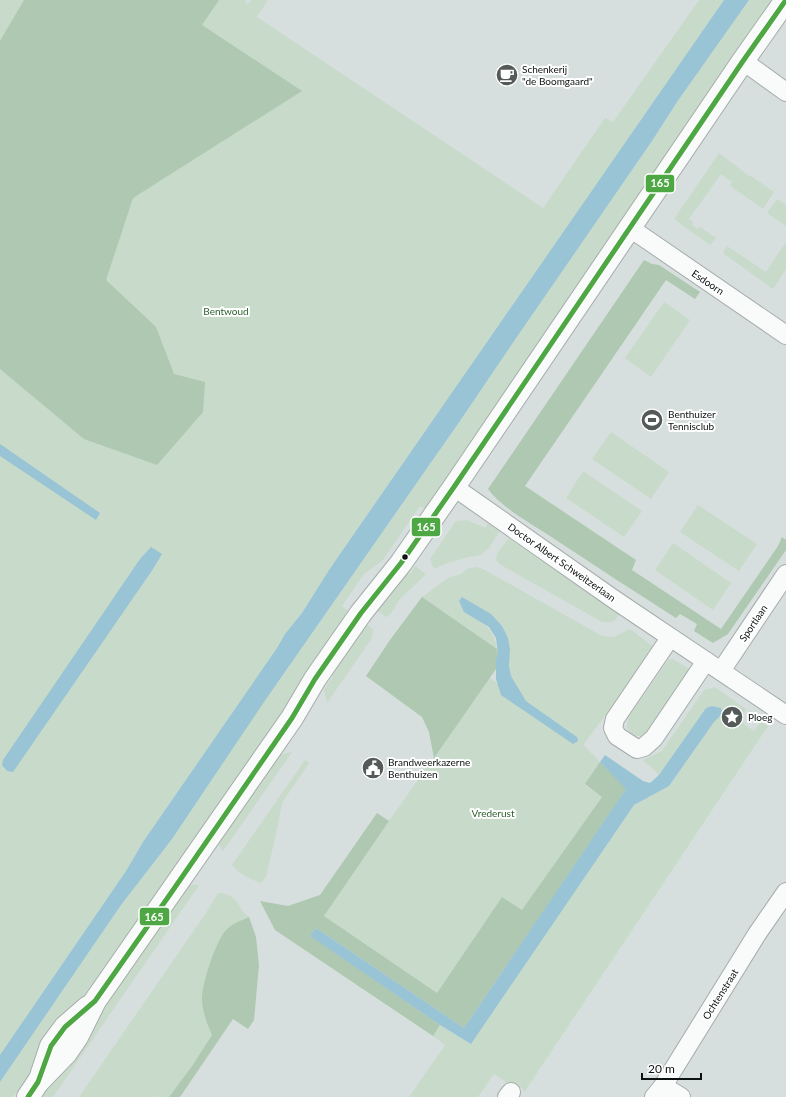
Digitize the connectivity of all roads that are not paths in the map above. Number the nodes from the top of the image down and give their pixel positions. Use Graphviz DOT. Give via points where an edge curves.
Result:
graph roads {
  1 [pos="786,0"];
  2 [pos="743,61"];
  3 [pos="786,92"];
  4 [pos="630,228"];
  5 [pos="786,336"];
  6 [pos="454,487"];
  7 [pos="786,574"];
  8 [pos="670,638"];
  9 [pos="713,666"];
  10 [pos="786,716"];
  11 [pos="786,892"];
  12 [pos="33,1090"];
  13 [pos="658,1091"];
  14 [pos="681,1097"];
  1 -- 2 [label="main road"];
  2 -- 3 [label="street"];
  2 -- 4 [label="main road"];
  4 -- 5 [label="street, Esdoorn"];
  4 -- 6 [label="main road"];
  6 -- 8 [label="street, Doctor Albert Schweitzerlaan"];
  6 -- 12 [label="main road" via="356,619 292,718 96,1001 78,1037"];
  7 -- 9 [label="street, Sportlaan"];
  8 -- 9 [label="street, Doctor Albert Schweitzerlaan"];
  8 -- 9 [label="street" via="616,719 613,728 617,736 637,749 644,747"];
  9 -- 10 [label="street, Doctor Albert Schweitzerlaan"];
  11 -- 13 [label="street, Ochtenstraat"];
  13 -- 14 [label="street"];
}
